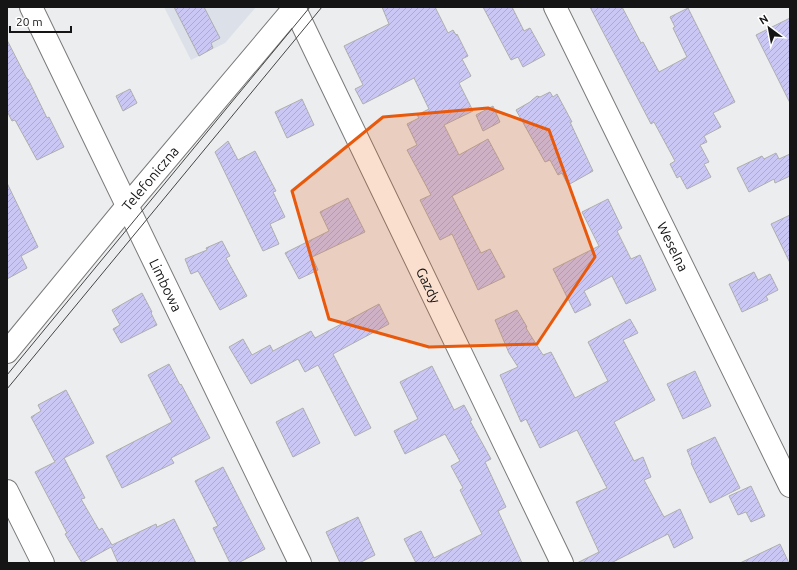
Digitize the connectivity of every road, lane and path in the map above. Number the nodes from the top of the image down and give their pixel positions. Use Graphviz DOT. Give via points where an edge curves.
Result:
graph roads {
  1 [pos="31,7"];
  2 [pos="294,7"];
  3 [pos="555,7"];
  4 [pos="128,205"];
  5 [pos="7,352"];
  6 [pos="790,486"];
  7 [pos="7,492"];
  8 [pos="43,563"];
  9 [pos="300,563"];
  10 [pos="562,563"];
  1 -- 4 [label="street, Limbowa"];
  2 -- 4 [label="street, Telefoniczna"];
  2 -- 10 [label="street, Gazdy"];
  3 -- 6 [label="street, Weselna"];
  4 -- 5 [label="street, Telefoniczna"];
  4 -- 9 [label="street, Limbowa"];
  7 -- 8 [label="street"];
}
